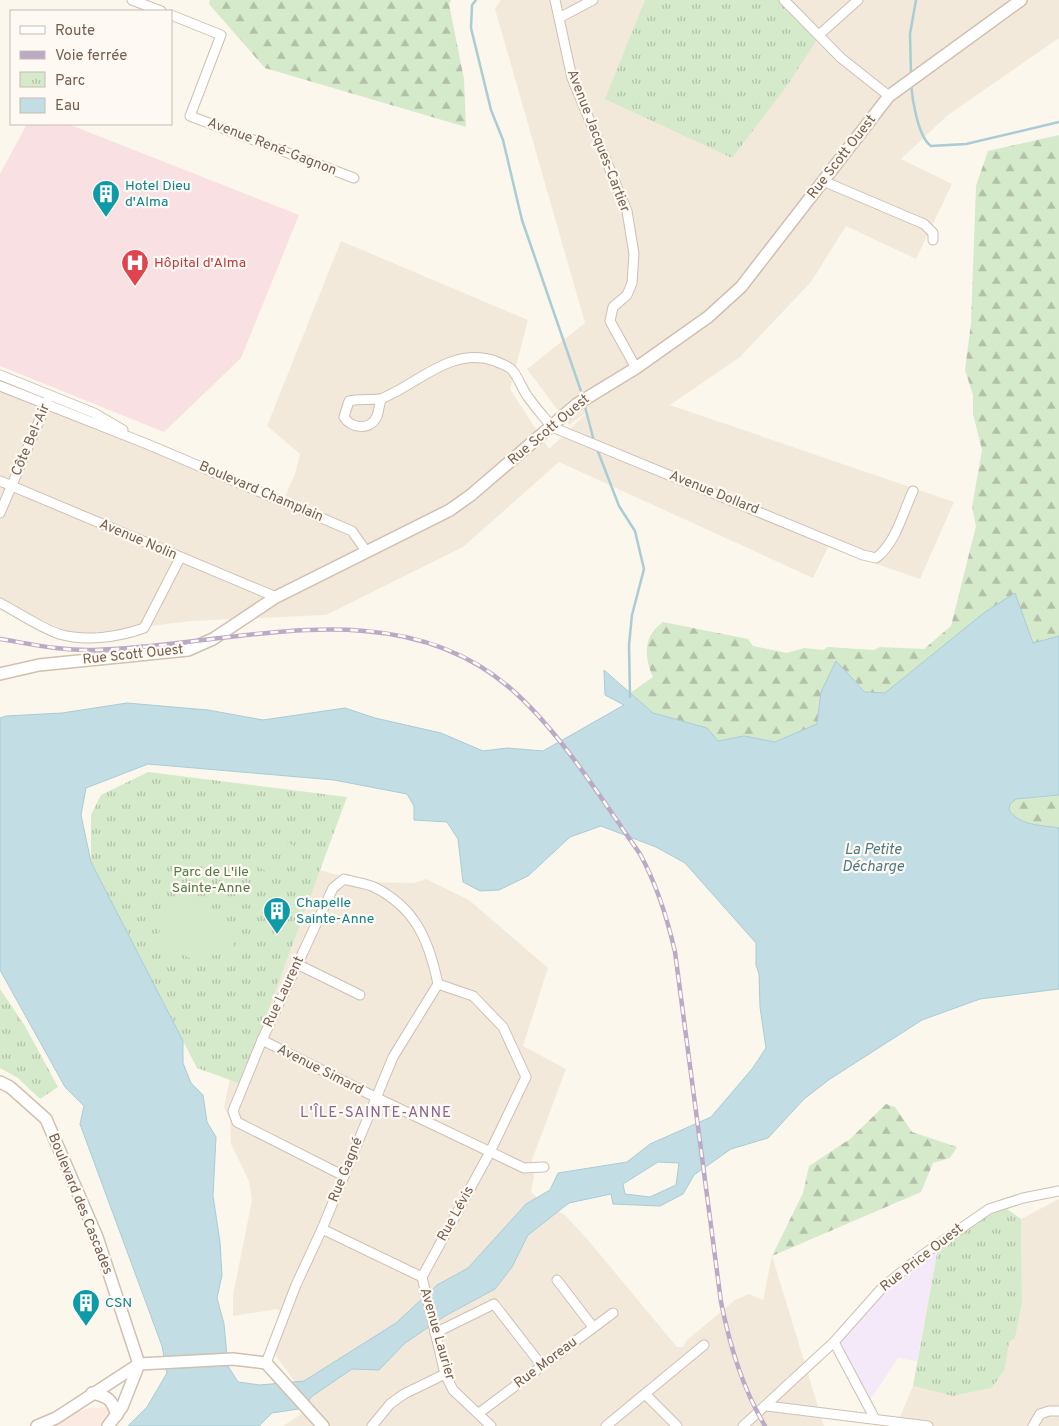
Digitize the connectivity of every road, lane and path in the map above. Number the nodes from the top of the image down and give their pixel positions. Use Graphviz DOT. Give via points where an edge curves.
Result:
graph roads {
  1 [pos="132,0"];
  2 [pos="555,0"];
  3 [pos="593,0"];
  4 [pos="784,0"];
  5 [pos="858,0"];
  6 [pos="1021,0"];
  7 [pos="158,10"];
  8 [pos="172,15"];
  9 [pos="559,18"];
  10 [pos="820,34"];
  11 [pos="889,96"];
  12 [pos="354,178"];
  13 [pos="823,181"];
  14 [pos="933,240"];
  15 [pos="636,368"];
  16 [pos="0,375"];
  17 [pos="0,386"];
  18 [pos="48,399"];
  19 [pos="381,400"];
  20 [pos="552,426"];
  21 [pos="0,481"];
  22 [pos="11,486"];
  23 [pos="913,491"];
  24 [pos="0,513"];
  25 [pos="366,551"];
  26 [pos="180,558"];
  27 [pos="276,597"];
  28 [pos="0,603"];
  29 [pos="0,674"];
  30 [pos="297,964"];
  31 [pos="438,984"];
  32 [pos="360,995"];
  33 [pos="262,1040"];
  34 [pos="0,1082"];
  35 [pos="375,1097"];
  36 [pos="490,1152"];
  37 [pos="544,1167"];
  38 [pos="344,1176"];
  39 [pos="1059,1191"];
  40 [pos="322,1229"];
  41 [pos="422,1277"];
  42 [pos="557,1280"];
  43 [pos="613,1312"];
  44 [pos="593,1327"];
  45 [pos="435,1333"];
  46 [pos="834,1342"];
  47 [pos="704,1345"];
  48 [pos="144,1363"];
  49 [pos="542,1366"];
  50 [pos="270,1367"];
  51 [pos="445,1374"];
  52 [pos="92,1393"];
  53 [pos="645,1394"];
  54 [pos="767,1406"];
  55 [pos="1059,1411"];
  56 [pos="479,1413"];
  57 [pos="117,1415"];
  58 [pos="875,1419"];
  59 [pos="37,1426"];
  60 [pos="108,1426"];
  61 [pos="323,1426"];
  62 [pos="372,1426"];
  63 [pos="491,1426"];
  64 [pos="606,1426"];
  65 [pos="677,1426"];
  66 [pos="743,1426"];
  67 [pos="928,1426"];
  68 [pos="1033,1426"];
  1 -- 7 [label="street"];
  2 -- 9 [label="street, Avenue Jacques-Cartier"];
  3 -- 9 [label="street"];
  4 -- 10 [label="street"];
  5 -- 10 [label="street"];
  6 -- 11 [label="street, Rue Scott Ouest"];
  8 -- 12 [label="street, Avenue René-Gagnon" via="221,34 190,116"];
  9 -- 15 [label="street, Avenue Jacques-Cartier" via="572,78 627,210 634,254 632,283 627,295 612,307 610,321"];
  10 -- 11 [label="street" via="841,58"];
  11 -- 13 [label="street, Rue Scott Ouest"];
  13 -- 14 [label="street" via="924,224 933,233"];
  13 -- 15 [label="street, Rue Scott Ouest" via="742,287 708,317"];
  15 -- 20 [label="street, Rue Scott Ouest" via="577,404"];
  16 -- 18 [label="street, Boulevard Champlain"];
  17 -- 18 [label="street, Boulevard Champlain"];
  18 -- 22 [label="street, Côte Bel-Air"];
  18 -- 25 [label="street, Boulevard Champlain" via="352,531"];
  19 -- 20 [label="street" via="448,363 470,358 489,359 512,371 527,396"];
  20 -- 23 [label="street, Avenue Dollard" via="876,558 890,542"];
  20 -- 25 [label="street, Rue Scott Ouest" via="450,510"];
  21 -- 22 [label="street, Avenue Nolin"];
  22 -- 24 [label="street, Côte Bel-Air"];
  22 -- 26 [label="street, Avenue Nolin"];
  25 -- 27 [label="street, Rue Scott Ouest"];
  26 -- 27 [label="street, Avenue Nolin"];
  26 -- 28 [label="street" via="144,628 126,634 78,638 58,634"];
  27 -- 29 [label="street, Rue Scott Ouest" via="214,639 188,650 39,665"];
  30 -- 31 [label="street, Rue Laurent" via="333,888 344,879 374,887 416,921 430,950"];
  30 -- 32 [label="street"];
  30 -- 33 [label="street, Rue Laurent"];
  31 -- 35 [label="street, Rue Gagné" via="393,1057"];
  31 -- 36 [label="street, Rue Lévis" via="473,996 503,1027 526,1077"];
  33 -- 35 [label="street, Avenue Simard"];
  33 -- 38 [label="street, Rue Laurent" via="233,1111 237,1122"];
  34 -- 48 [label="street, Boulevard des Cascades" via="46,1119"];
  35 -- 36 [label="street, Avenue Simard"];
  35 -- 38 [label="street, Rue Gagné"];
  36 -- 37 [label="street, Avenue Simard" via="524,1168"];
  36 -- 41 [label="street, Rue Lévis"];
  38 -- 40 [label="street, Rue Gagné"];
  39 -- 46 [label="street, Rue Price Ouest" via="989,1209 955,1230 882,1288"];
  40 -- 41 [label="street, Avenue Laurier"];
  40 -- 50 [label="street, Rue Gagné" via="296,1285"];
  41 -- 45 [label="street, Avenue Laurier"];
  42 -- 44 [label="street"];
  43 -- 44 [label="street, Rue Moreau"];
  44 -- 49 [label="street, Rue Moreau"];
  45 -- 49 [label="street" via="494,1304"];
  45 -- 51 [label="street, Avenue Laurier"];
  46 -- 54 [label="street, Rue Price Ouest"];
  46 -- 58 [label="street"];
  47 -- 53 [label="street"];
  48 -- 50 [label="street" via="233,1359"];
  48 -- 52 [label="street"];
  48 -- 57 [label="street"];
  49 -- 56 [label="street, Rue Moreau"];
  50 -- 61 [label="street"];
  51 -- 56 [label="street, Avenue Laurier" via="453,1390"];
  51 -- 62 [label="street" via="404,1394 390,1404"];
  52 -- 57 [label="street" via="107,1396 113,1401"];
  52 -- 59 [label="street" via="56,1418"];
  53 -- 64 [label="street"];
  53 -- 65 [label="street"];
  54 -- 58 [label="street"];
  54 -- 66 [label="street, Rue Price Ouest"];
  55 -- 68 [label="street" via="1049,1410 1040,1414"];
  56 -- 63 [label="street, Avenue Laurier"];
  57 -- 60 [label="street"];
  58 -- 67 [label="street"];
}
